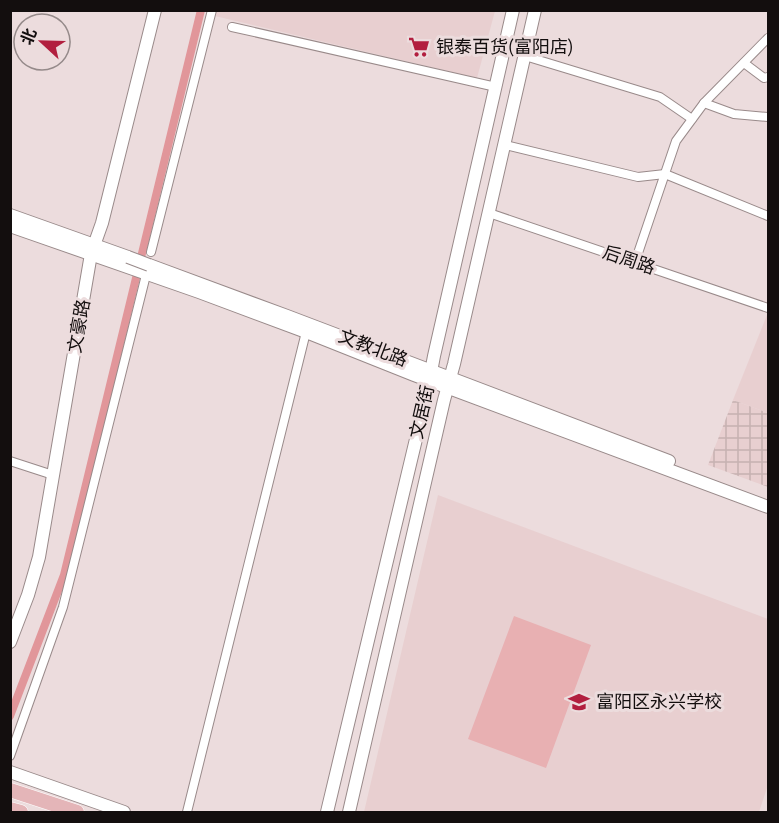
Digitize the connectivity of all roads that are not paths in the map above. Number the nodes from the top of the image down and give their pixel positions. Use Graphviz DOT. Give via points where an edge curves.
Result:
graph roads {
  1 [pos="155,10"];
  2 [pos="162,10"];
  3 [pos="212,10"];
  4 [pos="513,10"];
  5 [pos="535,10"];
  6 [pos="232,27"];
  7 [pos="768,38"];
  8 [pos="525,56"];
  9 [pos="744,63"];
  10 [pos="768,77"];
  11 [pos="496,87"];
  12 [pos="704,103"];
  13 [pos="768,117"];
  14 [pos="692,119"];
  15 [pos="505,145"];
  16 [pos="665,174"];
  17 [pos="489,213"];
  18 [pos="10,215"];
  19 [pos="768,216"];
  20 [pos="10,226"];
  21 [pos="96,251"];
  22 [pos="152,252"];
  23 [pos="635,262"];
  24 [pos="147,272"];
  25 [pos="768,308"];
  26 [pos="306,332"];
  27 [pos="431,376"];
  28 [pos="449,383"];
  29 [pos="10,461"];
  30 [pos="53,476"];
  31 [pos="768,499"];
  32 [pos="768,507"];
  33 [pos="10,642"];
  34 [pos="10,756"];
  35 [pos="10,772"];
  36 [pos="10,790"];
  37 [pos="10,809"];
  38 [pos="21,813"];
  39 [pos="77,813"];
  40 [pos="124,813"];
  41 [pos="187,813"];
  42 [pos="327,813"];
  43 [pos="349,813"];
  1 -- 21 [label="street, 文豪路"];
  2 -- 21 [label="street, 文豪路" via="109,225"];
  3 -- 22 [label="street"];
  4 -- 11 [label="street, 文居街"];
  5 -- 8 [label="street, 文居街"];
  6 -- 11 [label="street"];
  7 -- 9 [label="street"];
  8 -- 14 [label="street" via="660,97"];
  8 -- 15 [label="street, 文居街"];
  9 -- 10 [label="street"];
  9 -- 12 [label="street"];
  11 -- 27 [label="street, 文居街"];
  12 -- 13 [label="street" via="734,114"];
  12 -- 14 [label="street"];
  14 -- 16 [label="street" via="676,141"];
  15 -- 16 [label="street" via="638,177"];
  15 -- 17 [label="street, 文居街"];
  16 -- 19 [label="street"];
  16 -- 23 [label="street"];
  17 -- 23 [label="street, 后周路"];
  17 -- 28 [label="street, 文居街"];
  18 -- 21 [label="street, 文教北路"];
  20 -- 21 [label="street, 文教北路"];
  21 -- 24 [label="street, 文教北路, bridge"];
  21 -- 30 [label="street, 文豪路"];
  23 -- 25 [label="street, 后周路"];
  24 -- 26 [label="street, 文教北路"];
  24 -- 27 [label="street, 文教北路" via="287,316"];
  24 -- 34 [label="street" via="63,607"];
  26 -- 27 [label="street, 文教北路"];
  26 -- 41 [label="street"];
  27 -- 28 [label="street, 文教北路"];
  27 -- 42 [label="street, 文居街"];
  28 -- 31 [label="street, 文教北路"];
  28 -- 32 [label="street, 文教北路"];
  28 -- 43 [label="street, 文居街"];
  29 -- 30 [label="street"];
  30 -- 33 [label="street, 文豪路" via="39,557"];
  35 -- 40 [label="street"];
  36 -- 39 [label="main road"];
  37 -- 38 [label="main road"];
}
